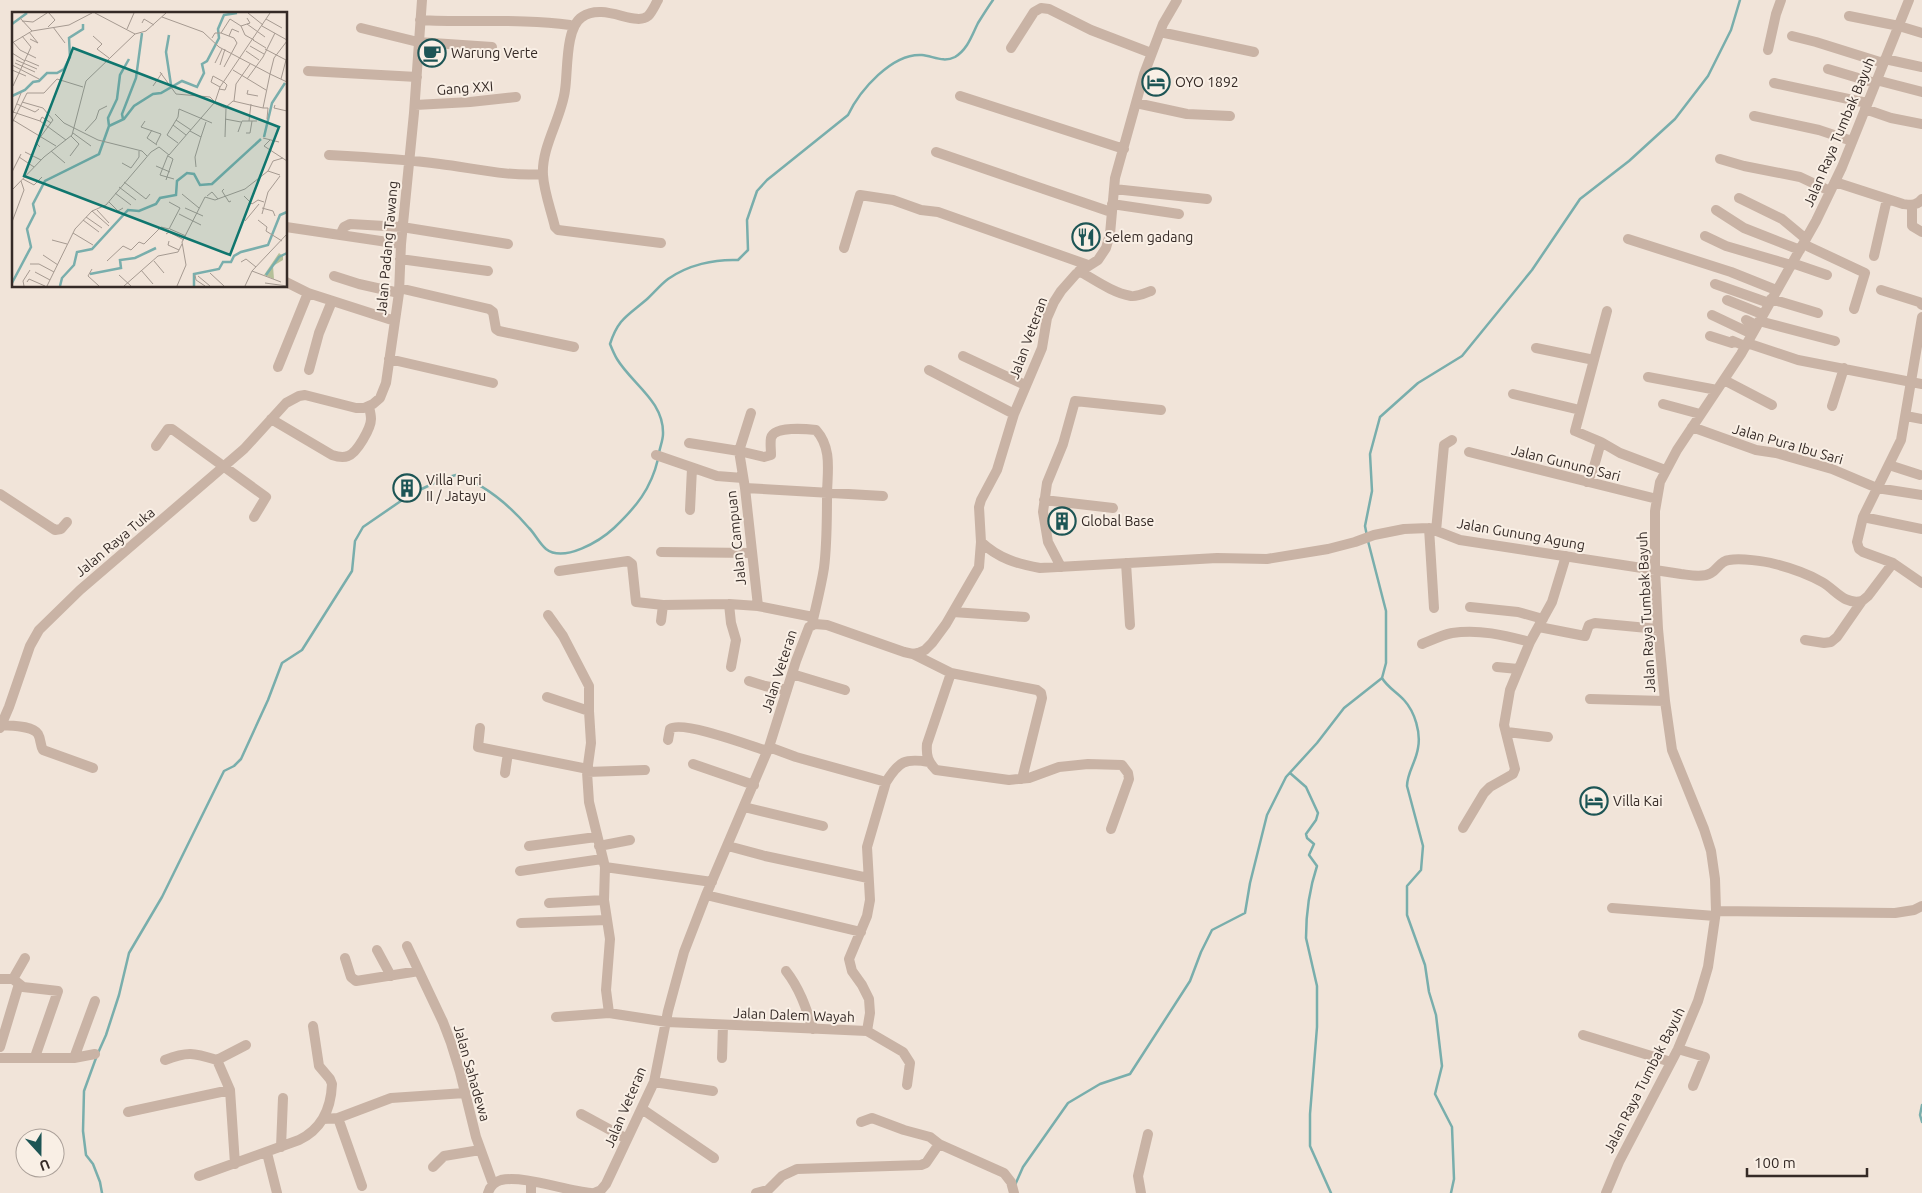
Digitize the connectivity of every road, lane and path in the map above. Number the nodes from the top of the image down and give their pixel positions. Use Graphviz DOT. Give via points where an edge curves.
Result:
graph roads {
  1 [pos="422,0"];
  2 [pos="658,0"];
  3 [pos="1177,0"];
  4 [pos="1781,0"];
  5 [pos="1909,0"];
  6 [pos="1849,16"];
  7 [pos="420,20"];
  8 [pos="570,25"];
  9 [pos="1899,26"];
  10 [pos="361,28"];
  11 [pos="1160,32"];
  12 [pos="1922,33"];
  13 [pos="1792,36"];
  14 [pos="418,42"];
  15 [pos="492,47"];
  16 [pos="1011,48"];
  17 [pos="1768,50"];
  18 [pos="1254,52"];
  19 [pos="1151,53"];
  20 [pos="1884,61"];
  21 [pos="1922,67"];
  22 [pos="1828,69"];
  23 [pos="308,71"];
  24 [pos="417,77"];
  25 [pos="1876,82"];
  26 [pos="1774,83"];
  27 [pos="1922,92"];
  28 [pos="960,96"];
  29 [pos="516,98"];
  30 [pos="1136,103"];
  31 [pos="415,104"];
  32 [pos="1866,106"];
  33 [pos="1230,116"];
  34 [pos="1754,116"];
  35 [pos="1922,124"];
  36 [pos="1852,141"];
  37 [pos="1124,149"];
  38 [pos="936,152"];
  39 [pos="329,155"];
  40 [pos="1720,159"];
  41 [pos="410,160"];
  42 [pos="542,174"];
  43 [pos="1832,186"];
  44 [pos="1114,189"];
  45 [pos="1740,198"];
  46 [pos="1207,199"];
  47 [pos="1887,199"];
  48 [pos="1919,203"];
  49 [pos="1112,208"];
  50 [pos="1716,210"];
  51 [pos="1179,214"];
  52 [pos="288,227"];
  53 [pos="402,227"];
  54 [pos="1922,232"];
  55 [pos="340,235"];
  56 [pos="1705,236"];
  57 [pos="1628,239"];
  58 [pos="660,243"];
  59 [pos="401,244"];
  60 [pos="508,244"];
  61 [pos="1803,244"];
  62 [pos="844,248"];
  63 [pos="1874,256"];
  64 [pos="400,258"];
  65 [pos="1792,264"];
  66 [pos="1088,265"];
  67 [pos="488,271"];
  68 [pos="1079,271"];
  69 [pos="1827,275"];
  70 [pos="334,276"];
  71 [pos="288,283"];
  72 [pos="1715,284"];
  73 [pos="1881,290"];
  74 [pos="399,291"];
  75 [pos="1151,291"];
  76 [pos="308,292"];
  77 [pos="1772,297"];
  78 [pos="1727,300"];
  79 [pos="332,301"];
  80 [pos="1922,305"];
  81 [pos="1854,309"];
  82 [pos="1608,311"];
  83 [pos="1818,313"];
  84 [pos="1712,314"];
  85 [pos="1922,316"];
  86 [pos="1746,320"];
  87 [pos="395,321"];
  88 [pos="1754,331"];
  89 [pos="1710,336"];
  90 [pos="1835,341"];
  91 [pos="574,347"];
  92 [pos="1536,348"];
  93 [pos="964,356"];
  94 [pos="389,358"];
  95 [pos="1594,360"];
  96 [pos="278,367"];
  97 [pos="1844,368"];
  98 [pos="310,370"];
  99 [pos="929,370"];
  100 [pos="1648,377"];
  101 [pos="1724,380"];
  102 [pos="493,383"];
  103 [pos="1917,383"];
  104 [pos="1025,385"];
  105 [pos="1717,390"];
  106 [pos="1513,394"];
  107 [pos="1662,404"];
  108 [pos="1772,405"];
  109 [pos="1832,406"];
  110 [pos="369,407"];
  111 [pos="1161,410"];
  112 [pos="1580,410"];
  113 [pos="751,413"];
  114 [pos="1014,414"];
  115 [pos="1700,414"];
  116 [pos="1906,416"];
  117 [pos="271,419"];
  118 [pos="1922,419"];
  119 [pos="1692,428"];
  120 [pos="1452,440"];
  121 [pos="1602,442"];
  122 [pos="689,443"];
  123 [pos="156,446"];
  124 [pos="739,451"];
  125 [pos="1469,452"];
  126 [pos="656,455"];
  127 [pos="1889,465"];
  128 [pos="224,467"];
  129 [pos="692,468"];
  130 [pos="1665,470"];
  131 [pos="1920,475"];
  132 [pos="1587,482"];
  133 [pos="744,483"];
  134 [pos="1877,488"];
  135 [pos="827,493"];
  136 [pos="0,494"];
  137 [pos="1922,495"];
  138 [pos="882,496"];
  139 [pos="1657,499"];
  140 [pos="1044,500"];
  141 [pos="1113,508"];
  142 [pos="690,510"];
  143 [pos="254,517"];
  144 [pos="1863,517"];
  145 [pos="67,522"];
  146 [pos="1922,529"];
  147 [pos="1433,530"];
  148 [pos="981,542"];
  149 [pos="662,552"];
  150 [pos="752,553"];
  151 [pos="1000,556"];
  152 [pos="1566,556"];
  153 [pos="1126,563"];
  154 [pos="1893,563"];
  155 [pos="979,567"];
  156 [pos="1061,567"];
  157 [pos="1655,569"];
  158 [pos="559,571"];
  159 [pos="1922,583"];
  160 [pos="1862,601"];
  161 [pos="729,604"];
  162 [pos="663,605"];
  163 [pos="758,606"];
  164 [pos="1470,607"];
  165 [pos="1434,608"];
  166 [pos="953,612"];
  167 [pos="548,615"];
  168 [pos="1025,617"];
  169 [pos="661,621"];
  170 [pos="812,621"];
  171 [pos="1541,623"];
  172 [pos="1130,625"];
  173 [pos="1658,629"];
  174 [pos="1805,640"];
  175 [pos="1530,642"];
  176 [pos="1422,644"];
  177 [pos="913,654"];
  178 [pos="731,667"];
  179 [pos="1497,667"];
  180 [pos="1518,669"];
  181 [pos="792,674"];
  182 [pos="951,674"];
  183 [pos="749,681"];
  184 [pos="787,690"];
  185 [pos="845,690"];
  186 [pos="547,697"];
  187 [pos="1590,699"];
  188 [pos="1665,701"];
  189 [pos="5,705"];
  190 [pos="589,711"];
  191 [pos="1,726"];
  192 [pos="480,728"];
  193 [pos="1507,732"];
  194 [pos="1548,737"];
  195 [pos="668,740"];
  196 [pos="766,749"];
  197 [pos="508,753"];
  198 [pos="929,762"];
  199 [pos="693,764"];
  200 [pos="93,768"];
  201 [pos="645,770"];
  202 [pos="588,771"];
  203 [pos="505,773"];
  204 [pos="1022,779"];
  205 [pos="886,782"];
  206 [pos="754,785"];
  207 [pos="744,807"];
  208 [pos="823,826"];
  209 [pos="1111,828"];
  210 [pos="1463,828"];
  211 [pos="630,840"];
  212 [pos="597,842"];
  213 [pos="529,846"];
  214 [pos="728,846"];
  215 [pos="603,863"];
  216 [pos="520,871"];
  217 [pos="868,878"];
  218 [pos="712,882"];
  219 [pos="706,895"];
  220 [pos="604,900"];
  221 [pos="548,903"];
  222 [pos="1922,906"];
  223 [pos="1612,908"];
  224 [pos="1715,913"];
  225 [pos="607,920"];
  226 [pos="521,923"];
  227 [pos="861,932"];
  228 [pos="407,946"];
  229 [pos="378,950"];
  230 [pos="25,958"];
  231 [pos="345,958"];
  232 [pos="419,971"];
  233 [pos="786,971"];
  234 [pos="390,976"];
  235 [pos="0,980"];
  236 [pos="16,982"];
  237 [pos="94,1001"];
  238 [pos="609,1013"];
  239 [pos="556,1017"];
  240 [pos="667,1022"];
  241 [pos="723,1025"];
  242 [pos="313,1026"];
  243 [pos="813,1030"];
  244 [pos="866,1031"];
  245 [pos="1583,1035"];
  246 [pos="246,1045"];
  247 [pos="0,1047"];
  248 [pos="1678,1048"];
  249 [pos="95,1054"];
  250 [pos="35,1057"];
  251 [pos="0,1058"];
  252 [pos="74,1058"];
  253 [pos="722,1058"];
  254 [pos="165,1060"];
  255 [pos="217,1060"];
  256 [pos="1671,1062"];
  257 [pos="654,1082"];
  258 [pos="907,1084"];
  259 [pos="1693,1086"];
  260 [pos="230,1090"];
  261 [pos="713,1091"];
  262 [pos="465,1093"];
  263 [pos="283,1098"];
  264 [pos="642,1109"];
  265 [pos="128,1112"];
  266 [pos="581,1114"];
  267 [pos="338,1118"];
  268 [pos="324,1119"];
  269 [pos="861,1122"];
  270 [pos="1148,1134"];
  271 [pos="627,1139"];
  272 [pos="939,1144"];
  273 [pos="281,1147"];
  274 [pos="480,1150"];
  275 [pos="267,1153"];
  276 [pos="714,1158"];
  277 [pos="235,1164"];
  278 [pos="433,1167"];
  279 [pos="199,1176"];
  280 [pos="531,1182"];
  281 [pos="493,1184"];
  282 [pos="362,1186"];
  283 [pos="597,1192"];
  284 [pos="277,1193"];
  285 [pos="488,1193"];
  286 [pos="531,1193"];
  287 [pos="756,1193"];
  288 [pos="1014,1193"];
  289 [pos="1140,1193"];
  290 [pos="1606,1193"];
  1 -- 7 [label="street, Jalan Padang Tawang"];
  2 -- 42 [label="street" via="646,18 639,20 596,11 580,17 570,38 565,92"];
  3 -- 11 [label="street, Jalan Veteran"];
  4 -- 17 [label="street"];
  5 -- 9 [label="street, Jalan Raya Tumbak Bayuh"];
  6 -- 9 [label="street"];
  7 -- 8 [label="street" via="517,20"];
  7 -- 14 [label="street, Jalan Padang Tawang"];
  9 -- 12 [label="street"];
  9 -- 20 [label="street, Jalan Raya Tumbak Bayuh"];
  10 -- 14 [label="street"];
  11 -- 18 [label="street"];
  11 -- 19 [label="street, Jalan Veteran"];
  13 -- 20 [label="street"];
  14 -- 15 [label="street"];
  14 -- 24 [label="street, Jalan Padang Tawang"];
  16 -- 19 [label="street" via="1034,12 1041,8"];
  19 -- 30 [label="street, Jalan Veteran"];
  20 -- 21 [label="street"];
  20 -- 25 [label="street, Jalan Raya Tumbak Bayuh"];
  22 -- 25 [label="street"];
  23 -- 24 [label="street"];
  24 -- 31 [label="street, Jalan Padang Tawang"];
  25 -- 27 [label="street"];
  25 -- 32 [label="street, Jalan Raya Tumbak Bayuh"];
  26 -- 32 [label="street"];
  28 -- 37 [label="street"];
  29 -- 31 [label="street, Gang XXI"];
  30 -- 33 [label="street" via="1187,114"];
  30 -- 37 [label="street, Jalan Veteran"];
  31 -- 41 [label="street, Jalan Padang Tawang"];
  32 -- 35 [label="street" via="1891,118"];
  32 -- 36 [label="street, Jalan Raya Tumbak Bayuh"];
  34 -- 36 [label="street" via="1819,130"];
  36 -- 43 [label="street, Jalan Raya Tumbak Bayuh"];
  37 -- 44 [label="street, Jalan Veteran"];
  38 -- 49 [label="street"];
  39 -- 41 [label="street"];
  40 -- 43 [label="street"];
  41 -- 42 [label="street" via="508,173"];
  41 -- 53 [label="street, Jalan Padang Tawang"];
  42 -- 58 [label="street" via="558,230"];
  43 -- 47 [label="street"];
  43 -- 61 [label="street, Jalan Raya Tumbak Bayuh"];
  44 -- 46 [label="street"];
  44 -- 49 [label="street, Jalan Veteran"];
  45 -- 61 [label="street" via="1782,220"];
  47 -- 48 [label="street"];
  47 -- 63 [label="street"];
  48 -- 54 [label="street" via="1912,226"];
  49 -- 51 [label="street"];
  49 -- 66 [label="street, Jalan Veteran" via="1106,248 1098,260"];
  50 -- 61 [label="street" via="1744,228"];
  52 -- 55 [label="street"];
  53 -- 55 [label="street" via="350,224"];
  53 -- 59 [label="street, Jalan Padang Tawang"];
  53 -- 60 [label="street"];
  55 -- 59 [label="street"];
  56 -- 65 [label="street" via="1726,246"];
  57 -- 77 [label="street" via="1731,272"];
  59 -- 64 [label="street, Jalan Padang Tawang"];
  61 -- 65 [label="street, Jalan Raya Tumbak Bayuh"];
  61 -- 81 [label="street" via="1865,273"];
  62 -- 66 [label="street" via="860,192 938,212"];
  64 -- 67 [label="street"];
  64 -- 74 [label="street, Jalan Padang Tawang"];
  65 -- 69 [label="street"];
  65 -- 77 [label="street, Jalan Raya Tumbak Bayuh"];
  66 -- 68 [label="street, Jalan Veteran"];
  68 -- 75 [label="street" via="1131,296"];
  68 -- 104 [label="street, Jalan Veteran" via="1054,302 1047,318 1042,348"];
  70 -- 74 [label="street"];
  71 -- 76 [label="street"];
  72 -- 77 [label="street"];
  73 -- 80 [label="street"];
  74 -- 87 [label="street, Jalan Padang Tawang"];
  74 -- 91 [label="street" via="489,309 493,312 496,329 500,331"];
  76 -- 79 [label="street"];
  76 -- 96 [label="street"];
  77 -- 83 [label="street"];
  77 -- 88 [label="street, Jalan Raya Tumbak Bayuh"];
  78 -- 88 [label="street"];
  79 -- 87 [label="street"];
  79 -- 98 [label="street"];
  82 -- 95 [label="street"];
  84 -- 88 [label="street"];
  85 -- 103 [label="street"];
  86 -- 88 [label="street"];
  87 -- 94 [label="street, Jalan Padang Tawang"];
  88 -- 89 [label="street" via="1732,343"];
  88 -- 90 [label="street"];
  88 -- 97 [label="street" via="1798,360"];
  88 -- 101 [label="street, Jalan Raya Tumbak Bayuh"];
  92 -- 95 [label="street"];
  93 -- 104 [label="street"];
  94 -- 102 [label="street"];
  94 -- 110 [label="street, Jalan Padang Tawang" via="384,391"];
  95 -- 112 [label="street"];
  97 -- 103 [label="street"];
  97 -- 109 [label="street"];
  99 -- 114 [label="street"];
  100 -- 105 [label="street"];
  101 -- 105 [label="street, Jalan Raya Tumbak Bayuh"];
  101 -- 108 [label="street"];
  103 -- 116 [label="street"];
  104 -- 114 [label="street, Jalan Veteran"];
  105 -- 115 [label="street, Jalan Raya Tumbak Bayuh"];
  106 -- 112 [label="street"];
  107 -- 115 [label="street"];
  110 -- 117 [label="street, Jalan Raya Tuka" via="356,408 305,395 286,403"];
  110 -- 117 [label="street" via="370,426 356,450 342,458"];
  111 -- 140 [label="street" via="1075,400"];
  112 -- 121 [label="street" via="1575,432"];
  113 -- 124 [label="street, Jalan Campuan"];
  114 -- 148 [label="street, Jalan Veteran" via="997,470 979,507"];
  115 -- 119 [label="street, Jalan Raya Tumbak Bayuh"];
  116 -- 118 [label="street"];
  116 -- 127 [label="street" via="1901,440"];
  117 -- 128 [label="street, Jalan Raya Tuka"];
  119 -- 130 [label="street, Jalan Raya Tumbak Bayuh"];
  119 -- 134 [label="street, Jalan Pura Ibu Sari" via="1756,450 1832,469"];
  120 -- 147 [label="street" via="1444,445"];
  121 -- 130 [label="street" via="1620,453"];
  121 -- 132 [label="street"];
  122 -- 124 [label="street"];
  123 -- 128 [label="street" via="168,429 172,429"];
  124 -- 133 [label="street, Jalan Campuan"];
  124 -- 135 [label="street" via="764,458 771,455 770,439 778,431 816,430 830,464"];
  125 -- 132 [label="street, Jalan Gunung Sari"];
  126 -- 129 [label="street"];
  127 -- 131 [label="street"];
  127 -- 134 [label="street"];
  128 -- 143 [label="street" via="266,497"];
  128 -- 189 [label="street, Jalan Raya Tuka" via="80,590 39,630"];
  129 -- 133 [label="street"];
  129 -- 142 [label="street"];
  130 -- 139 [label="street, Jalan Raya Tumbak Bayuh"];
  132 -- 139 [label="street, Jalan Gunung Sari"];
  133 -- 135 [label="street"];
  133 -- 150 [label="street, Jalan Campuan"];
  134 -- 137 [label="street, Jalan Pura Ibu Sari"];
  134 -- 144 [label="street"];
  135 -- 138 [label="street"];
  135 -- 170 [label="street" via="824,569"];
  136 -- 145 [label="street" via="55,530"];
  139 -- 157 [label="street, Jalan Raya Tumbak Bayuh"];
  140 -- 141 [label="street"];
  140 -- 156 [label="street" via="1048,542"];
  144 -- 146 [label="street"];
  144 -- 154 [label="street" via="1857,542 1859,549"];
  147 -- 152 [label="street, Jalan Gunung Agung" via="1460,540"];
  147 -- 153 [label="street, Jalan Gunung Agung" via="1397,530 1320,551 1267,559"];
  147 -- 165 [label="street"];
  148 -- 151 [label="street"];
  148 -- 155 [label="street, Jalan Veteran"];
  149 -- 150 [label="street"];
  150 -- 163 [label="street, Jalan Campuan"];
  151 -- 155 [label="street"];
  151 -- 156 [label="street, Jalan Gunung Agung" via="1026,566"];
  152 -- 157 [label="street, Jalan Gunung Agung"];
  152 -- 171 [label="street" via="1552,602"];
  153 -- 156 [label="street, Jalan Gunung Agung"];
  153 -- 172 [label="street"];
  154 -- 159 [label="street"];
  154 -- 160 [label="street"];
  155 -- 166 [label="street, Jalan Veteran"];
  157 -- 160 [label="street, Jalan Gunung Agung" via="1706,575 1730,559 1758,560 1806,574 1847,600"];
  157 -- 173 [label="street, Jalan Raya Tumbak Bayuh"];
  158 -- 162 [label="street" via="628,561 632,564 636,602"];
  160 -- 174 [label="street" via="1831,642"];
  161 -- 162 [label="street"];
  161 -- 163 [label="street"];
  161 -- 178 [label="street" via="736,640"];
  162 -- 169 [label="street"];
  163 -- 170 [label="street"];
  164 -- 171 [label="street" via="1518,612"];
  166 -- 168 [label="street"];
  166 -- 177 [label="street, Jalan Veteran" via="928,648"];
  167 -- 190 [label="street" via="587,680"];
  170 -- 177 [label="street, Jalan Veteran"];
  170 -- 181 [label="street, Jalan Veteran"];
  171 -- 173 [label="street" via="1586,636 1589,624"];
  171 -- 175 [label="street"];
  173 -- 188 [label="street, Jalan Raya Tumbak Bayuh"];
  175 -- 176 [label="street" via="1498,633 1465,632 1450,633"];
  175 -- 180 [label="street"];
  177 -- 182 [label="street"];
  179 -- 180 [label="street"];
  180 -- 193 [label="street" via="1510,690 1504,725"];
  181 -- 184 [label="street, Jalan Veteran"];
  181 -- 185 [label="street"];
  182 -- 198 [label="street" via="927,744"];
  182 -- 204 [label="street" via="1041,693"];
  183 -- 184 [label="street"];
  184 -- 196 [label="street, Jalan Veteran"];
  186 -- 190 [label="street"];
  187 -- 188 [label="street"];
  188 -- 224 [label="street, Jalan Raya Tumbak Bayuh" via="1672,750 1711,851"];
  189 -- 191 [label="street, Jalan Raya Tuka"];
  190 -- 202 [label="street" via="592,742"];
  191 -- 200 [label="street" via="31,729 38,735 44,750"];
  192 -- 197 [label="street" via="478,747"];
  193 -- 194 [label="street"];
  193 -- 210 [label="street" via="1515,769 1513,774 1484,793"];
  195 -- 196 [label="street" via="670,729 676,726"];
  196 -- 205 [label="street"];
  196 -- 206 [label="street, Jalan Veteran"];
  197 -- 202 [label="street"];
  197 -- 203 [label="street"];
  198 -- 204 [label="street" via="936,770 952,774"];
  198 -- 205 [label="street" via="912,760 903,763 895,768"];
  199 -- 206 [label="street"];
  201 -- 202 [label="street"];
  202 -- 212 [label="street" via="589,802"];
  204 -- 209 [label="street" via="1059,767 1122,765 1129,779"];
  205 -- 217 [label="street, Jalan Dalem Wayah" via="867,847"];
  206 -- 207 [label="street, Jalan Veteran"];
  207 -- 208 [label="street"];
  207 -- 214 [label="street, Jalan Veteran"];
  211 -- 212 [label="street"];
  212 -- 213 [label="street"];
  212 -- 215 [label="street"];
  214 -- 217 [label="street"];
  214 -- 218 [label="street, Jalan Veteran"];
  215 -- 216 [label="street"];
  215 -- 218 [label="street"];
  215 -- 220 [label="street"];
  217 -- 227 [label="street, Jalan Dalem Wayah" via="868,916"];
  218 -- 219 [label="street, Jalan Veteran"];
  219 -- 227 [label="street"];
  219 -- 240 [label="street, Jalan Veteran" via="684,952"];
  220 -- 221 [label="street"];
  220 -- 225 [label="street"];
  222 -- 224 [label="street" via="1895,913"];
  223 -- 224 [label="street"];
  224 -- 248 [label="street, Jalan Raya Tumbak Bayuh" via="1708,966 1698,1001"];
  225 -- 226 [label="street"];
  225 -- 238 [label="street" via="610,939 606,990"];
  227 -- 244 [label="street, Jalan Dalem Wayah" via="849,965 868,1000 870,1013"];
  228 -- 232 [label="street, Jalan Sahadewa"];
  229 -- 234 [label="street"];
  230 -- 236 [label="street"];
  231 -- 234 [label="street" via="356,982"];
  232 -- 234 [label="street"];
  232 -- 262 [label="street, Jalan Sahadewa" via="451,1043"];
  233 -- 243 [label="street" via="803,999"];
  235 -- 236 [label="street"];
  236 -- 247 [label="street"];
  236 -- 250 [label="street" via="23,987 58,992"];
  237 -- 252 [label="street"];
  238 -- 239 [label="street, Jalan Dalem Wayah"];
  238 -- 240 [label="street, Jalan Dalem Wayah"];
  240 -- 241 [label="street, Jalan Dalem Wayah"];
  240 -- 257 [label="street, Jalan Veteran"];
  241 -- 243 [label="street, Jalan Dalem Wayah"];
  241 -- 253 [label="street"];
  242 -- 268 [label="street" via="319,1066 332,1084"];
  243 -- 244 [label="street, Jalan Dalem Wayah"];
  244 -- 258 [label="street" via="903,1052 910,1063"];
  245 -- 256 [label="street"];
  246 -- 255 [label="street"];
  248 -- 256 [label="street, Jalan Raya Tumbak Bayuh"];
  248 -- 259 [label="street" via="1705,1057"];
  249 -- 252 [label="street"];
  250 -- 251 [label="street"];
  250 -- 252 [label="street"];
  254 -- 255 [label="street" via="189,1053"];
  255 -- 260 [label="street"];
  256 -- 290 [label="street, Jalan Raya Tumbak Bayuh" via="1618,1162"];
  257 -- 261 [label="street"];
  257 -- 264 [label="street, Jalan Veteran"];
  260 -- 265 [label="street"];
  260 -- 277 [label="street"];
  262 -- 267 [label="street" via="391,1098"];
  262 -- 274 [label="street, Jalan Sahadewa"];
  263 -- 273 [label="street"];
  264 -- 271 [label="street, Jalan Veteran"];
  264 -- 276 [label="street"];
  266 -- 271 [label="street"];
  267 -- 268 [label="street"];
  267 -- 282 [label="street"];
  268 -- 273 [label="street" via="308,1136"];
  269 -- 272 [label="street" via="873,1115 904,1130 930,1136"];
  270 -- 289 [label="street" via="1138,1176"];
  271 -- 283 [label="street, Jalan Veteran"];
  272 -- 287 [label="street" via="921,1165 797,1168 782,1176 768,1190"];
  272 -- 288 [label="street" via="1004,1173"];
  273 -- 275 [label="street"];
  274 -- 278 [label="street" via="444,1156"];
  274 -- 281 [label="street, Jalan Sahadewa"];
  275 -- 277 [label="street"];
  275 -- 284 [label="street"];
  277 -- 279 [label="street"];
  280 -- 281 [label="street, Jalan Veteran" via="502,1180"];
  280 -- 283 [label="street, Jalan Veteran"];
  280 -- 286 [label="street"];
  281 -- 285 [label="street"];
}
